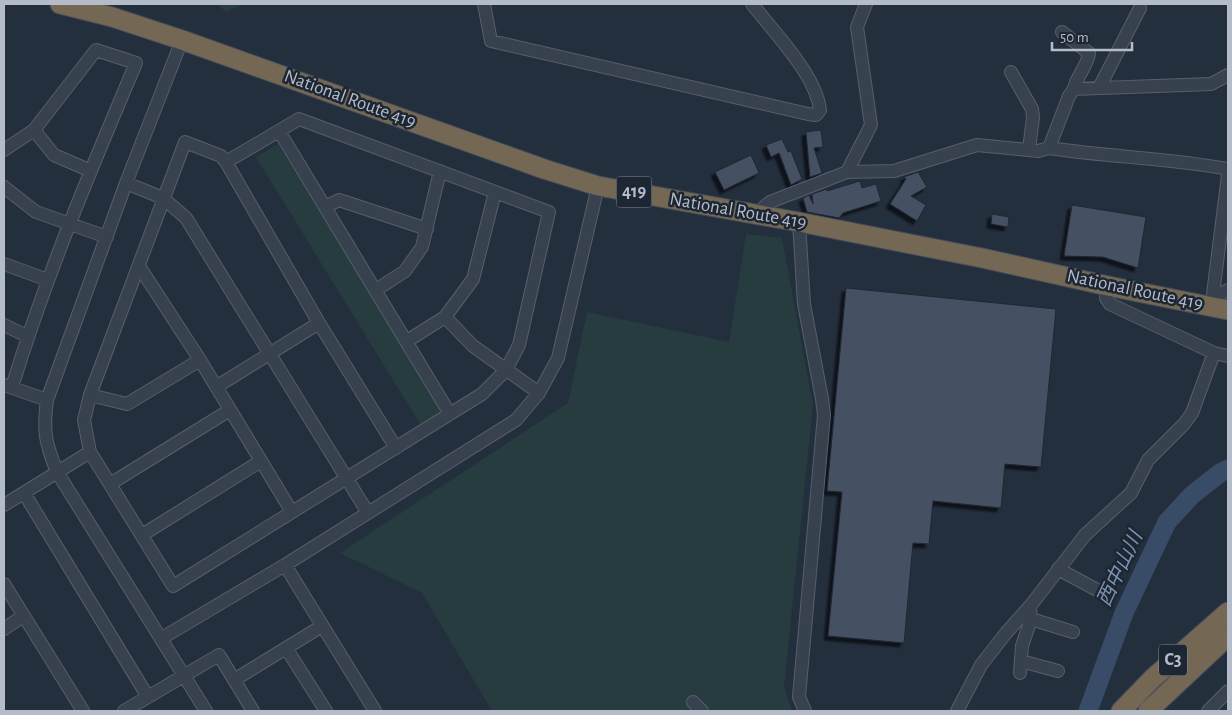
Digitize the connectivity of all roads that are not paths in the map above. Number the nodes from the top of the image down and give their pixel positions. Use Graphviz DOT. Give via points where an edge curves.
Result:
graph roads {
  1 [pos="60,4"];
  2 [pos="484,4"];
  3 [pos="752,4"];
  4 [pos="866,4"];
  5 [pos="1140,8"];
  6 [pos="1062,32"];
  7 [pos="182,40"];
  8 [pos="1011,72"];
  9 [pos="1228,75"];
  10 [pos="1099,88"];
  11 [pos="1074,89"];
  12 [pos="34,130"];
  13 [pos="279,131"];
  14 [pos="1049,148"];
  15 [pos="4,150"];
  16 [pos="1029,150"];
  17 [pos="226,162"];
  18 [pos="1228,169"];
  19 [pos="91,170"];
  20 [pos="440,171"];
  21 [pos="847,172"];
  22 [pos="1228,175"];
  23 [pos="126,183"];
  24 [pos="598,186"];
  25 [pos="4,187"];
  26 [pos="495,192"];
  27 [pos="163,198"];
  28 [pos="325,206"];
  29 [pos="756,214"];
  30 [pos="799,222"];
  31 [pos="70,224"];
  32 [pos="427,229"];
  33 [pos="106,237"];
  34 [pos="4,264"];
  35 [pos="140,266"];
  36 [pos="48,280"];
  37 [pos="1108,286"];
  38 [pos="376,290"];
  39 [pos="1228,290"];
  40 [pos="1212,302"];
  41 [pos="1228,310"];
  42 [pos="445,317"];
  43 [pos="319,323"];
  44 [pos="4,325"];
  45 [pos="27,336"];
  46 [pos="407,341"];
  47 [pos="271,354"];
  48 [pos="1214,354"];
  49 [pos="1228,356"];
  50 [pos="200,360"];
  51 [pos="506,370"];
  52 [pos="8,386"];
  53 [pos="216,388"];
  54 [pos="539,393"];
  55 [pos="90,395"];
  56 [pos="47,400"];
  57 [pos="230,410"];
  58 [pos="450,414"];
  59 [pos="396,448"];
  60 [pos="90,452"];
  61 [pos="261,461"];
  62 [pos="57,472"];
  63 [pos="346,478"];
  64 [pos="110,484"];
  65 [pos="24,493"];
  66 [pos="4,505"];
  67 [pos="292,512"];
  68 [pos="368,513"];
  69 [pos="142,535"];
  70 [pos="285,565"];
  71 [pos="1058,569"];
  72 [pos="4,584"];
  73 [pos="1099,591"];
  74 [pos="1228,612"];
  75 [pos="1030,613"];
  76 [pos="23,616"];
  77 [pos="322,626"];
  78 [pos="4,628"];
  79 [pos="1073,632"];
  80 [pos="1228,636"];
  81 [pos="162,638"];
  82 [pos="286,648"];
  83 [pos="1058,670"];
  84 [pos="184,675"];
  85 [pos="234,680"];
  86 [pos="1228,691"];
  87 [pos="148,697"];
  88 [pos="83,711"];
  89 [pos="124,711"];
  90 [pos="206,711"];
  91 [pos="253,711"];
  92 [pos="326,711"];
  93 [pos="375,711"];
  94 [pos="804,711"];
  95 [pos="958,711"];
  96 [pos="1121,711"];
  97 [pos="1148,711"];
  98 [pos="1208,711"];
  1 -- 7 [label="highway, National Route 419 / 419"];
  2 -- 3 [label="street" via="492,40 816,115 820,110 810,81"];
  4 -- 21 [label="street" via="857,27 871,125"];
  5 -- 10 [label="street"];
  6 -- 11 [label="street" via="1089,53"];
  7 -- 23 [label="street"];
  7 -- 24 [label="highway, National Route 419 / 419"];
  8 -- 16 [label="street" via="1032,109"];
  9 -- 10 [label="street" via="1211,84"];
  10 -- 11 [label="street"];
  11 -- 14 [label="street"];
  12 -- 15 [label="street"];
  12 -- 19 [label="street" via="54,155"];
  12 -- 19 [label="street" via="96,50 136,63"];
  13 -- 17 [label="street"];
  13 -- 20 [label="street" via="299,119"];
  13 -- 28 [label="street"];
  14 -- 16 [label="street"];
  14 -- 18 [label="street"];
  16 -- 21 [label="street" via="977,145 894,172"];
  17 -- 27 [label="street" via="221,156 185,142"];
  17 -- 43 [label="street"];
  19 -- 31 [label="street"];
  20 -- 26 [label="street"];
  20 -- 32 [label="street"];
  21 -- 29 [label="street" via="770,202"];
  22 -- 40 [label="street"];
  23 -- 27 [label="street"];
  23 -- 33 [label="street"];
  24 -- 29 [label="highway, National Route 419 / 419"];
  24 -- 54 [label="street" via="558,358"];
  25 -- 31 [label="street" via="36,212"];
  26 -- 42 [label="street" via="473,279"];
  26 -- 51 [label="street" via="549,212 519,346"];
  27 -- 35 [label="street"];
  27 -- 47 [label="street" via="186,218"];
  28 -- 32 [label="street" via="339,200"];
  28 -- 38 [label="street"];
  29 -- 30 [label="highway, National Route 419 / 419"];
  30 -- 37 [label="highway, National Route 419 / 419"];
  30 -- 94 [label="street" via="804,304 824,415 799,697"];
  31 -- 33 [label="street"];
  31 -- 36 [label="street"];
  32 -- 38 [label="street" via="422,247 405,272"];
  33 -- 56 [label="street"];
  34 -- 36 [label="street"];
  35 -- 50 [label="street"];
  35 -- 55 [label="street"];
  36 -- 45 [label="street"];
  37 -- 40 [label="highway, National Route 419 / 419"];
  37 -- 48 [label="street" via="1106,298 1110,304"];
  38 -- 46 [label="street"];
  39 -- 40 [label="street"];
  40 -- 41 [label="highway, National Route 419 / 419"];
  42 -- 46 [label="street"];
  42 -- 51 [label="street" via="473,346"];
  43 -- 47 [label="street"];
  43 -- 59 [label="street"];
  44 -- 45 [label="street"];
  45 -- 52 [label="street"];
  46 -- 58 [label="street"];
  47 -- 53 [label="street"];
  47 -- 63 [label="street"];
  48 -- 49 [label="street"];
  48 -- 71 [label="street" via="1192,413 1148,460 1131,493 1085,534"];
  50 -- 53 [label="street"];
  50 -- 55 [label="street" via="127,404"];
  51 -- 54 [label="street"];
  51 -- 58 [label="street" via="482,394"];
  52 -- 56 [label="street"];
  53 -- 57 [label="street"];
  54 -- 68 [label="street" via="516,420"];
  55 -- 60 [label="street" via="84,420"];
  56 -- 62 [label="street" via="44,425 48,449"];
  57 -- 61 [label="street"];
  57 -- 64 [label="street"];
  58 -- 59 [label="street"];
  59 -- 63 [label="street"];
  60 -- 62 [label="street"];
  60 -- 64 [label="street"];
  61 -- 67 [label="street"];
  61 -- 69 [label="street"];
  62 -- 65 [label="street"];
  62 -- 81 [label="street"];
  63 -- 67 [label="street"];
  63 -- 68 [label="street"];
  64 -- 69 [label="street"];
  65 -- 66 [label="street"];
  65 -- 87 [label="street"];
  67 -- 69 [label="street" via="173,586"];
  68 -- 70 [label="street"];
  70 -- 77 [label="street"];
  70 -- 81 [label="street"];
  71 -- 73 [label="street"];
  71 -- 75 [label="street"];
  72 -- 76 [label="street"];
  74 -- 96 [label="highway, C3"];
  75 -- 79 [label="street"];
  75 -- 83 [label="street" via="1021,667"];
  75 -- 95 [label="street" via="981,665"];
  76 -- 78 [label="street"];
  76 -- 88 [label="street"];
  77 -- 82 [label="street"];
  77 -- 93 [label="street"];
  80 -- 97 [label="highway, C3"];
  81 -- 84 [label="street"];
  82 -- 85 [label="street"];
  82 -- 92 [label="street"];
  84 -- 85 [label="street" via="219,656"];
  84 -- 87 [label="street"];
  84 -- 90 [label="street"];
  85 -- 91 [label="street"];
  86 -- 98 [label="street"];
  87 -- 89 [label="street"];
}
